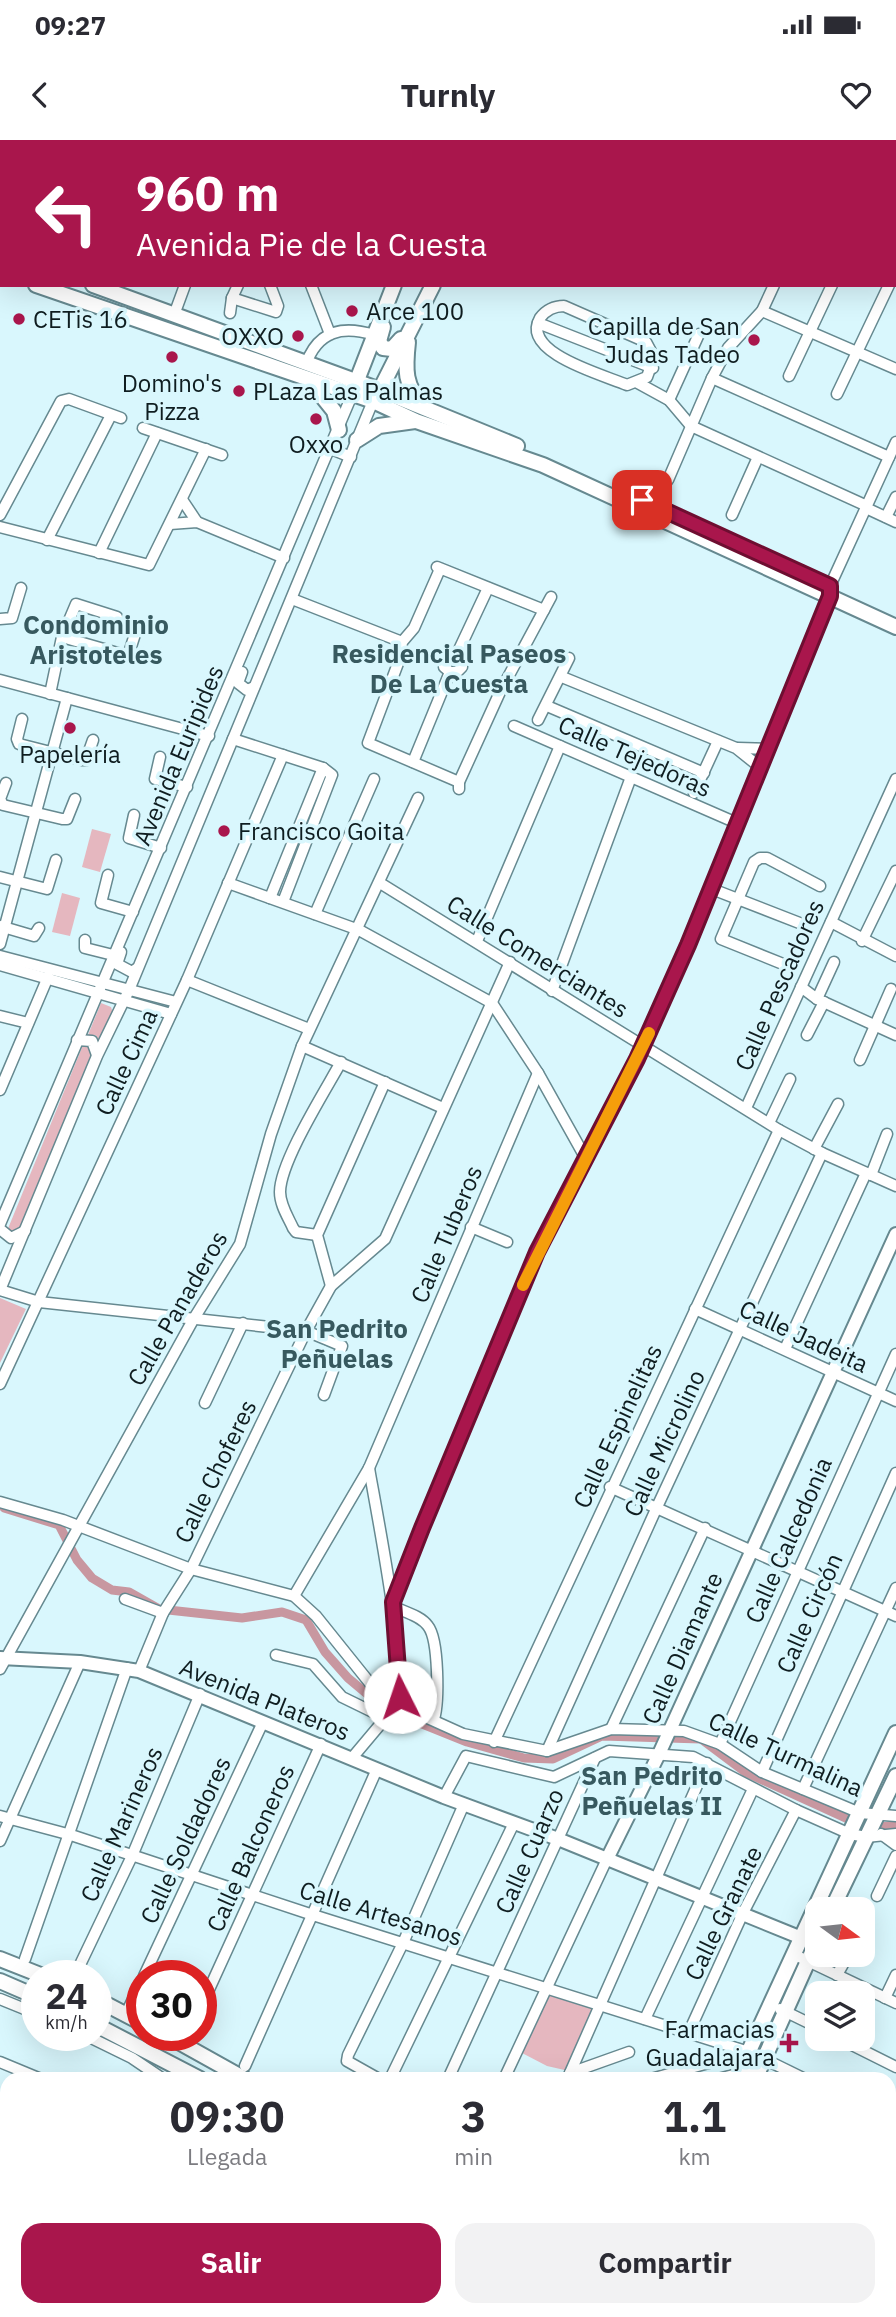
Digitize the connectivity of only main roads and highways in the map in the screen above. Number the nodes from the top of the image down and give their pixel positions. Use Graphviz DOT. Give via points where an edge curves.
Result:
graph roads {
  1 [pos="42,287"];
  2 [pos="394,287"];
  3 [pos="394,287"];
  4 [pos="432,287"];
  5 [pos="114,289"];
  6 [pos="410,327"];
  7 [pos="307,371"];
  8 [pos="354,388"];
  9 [pos="377,396"];
  10 [pos="422,416"];
  11 [pos="339,430"];
  12 [pos="357,440"];
  13 [pos="830,591"];
  14 [pos="896,616"];
  15 [pos="896,626"];
  16 [pos="896,1733"];
  17 [pos="896,1776"];
  18 [pos="839,1897"];
  19 [pos="0,1959"];
  20 [pos="805,1966"];
  21 [pos="21,1967"];
  22 [pos="0,1981"];
  23 [pos="21,1990"];
  24 [pos="112,2033"];
  25 [pos="206,2051"];
  26 [pos="760,2068"];
  27 [pos="187,2072"];
  28 [pos="245,2072"];
  29 [pos="739,2072"];
  1 -- 7 [label="main road"];
  2 -- 6 [label="main road" via="379,338 381,346 394,348"];
  3 -- 8 [label="main road"];
  4 -- 6 [label="main road"];
  5 -- 7 [label="main road"];
  6 -- 9 [label="main road"];
  6 -- 10 [label="main road" via="405,374"];
  7 -- 8 [label="main road"];
  7 -- 11 [label="main road" via="334,411"];
  8 -- 9 [label="main road"];
  9 -- 10 [label="main road"];
  10 -- 12 [label="main road" via="379,426"];
  10 -- 13 [label="main road"];
  13 -- 14 [label="main road"];
  13 -- 15 [label="main road"];
  16 -- 29 [label="main road"];
  17 -- 18 [label="main road" via="877,1816 874,1835"];
  19 -- 21 [label="main road"];
  20 -- 26 [label="main road"];
  22 -- 23 [label="main road"];
  24 -- 27 [label="main road"];
  25 -- 28 [label="main road"];
}
